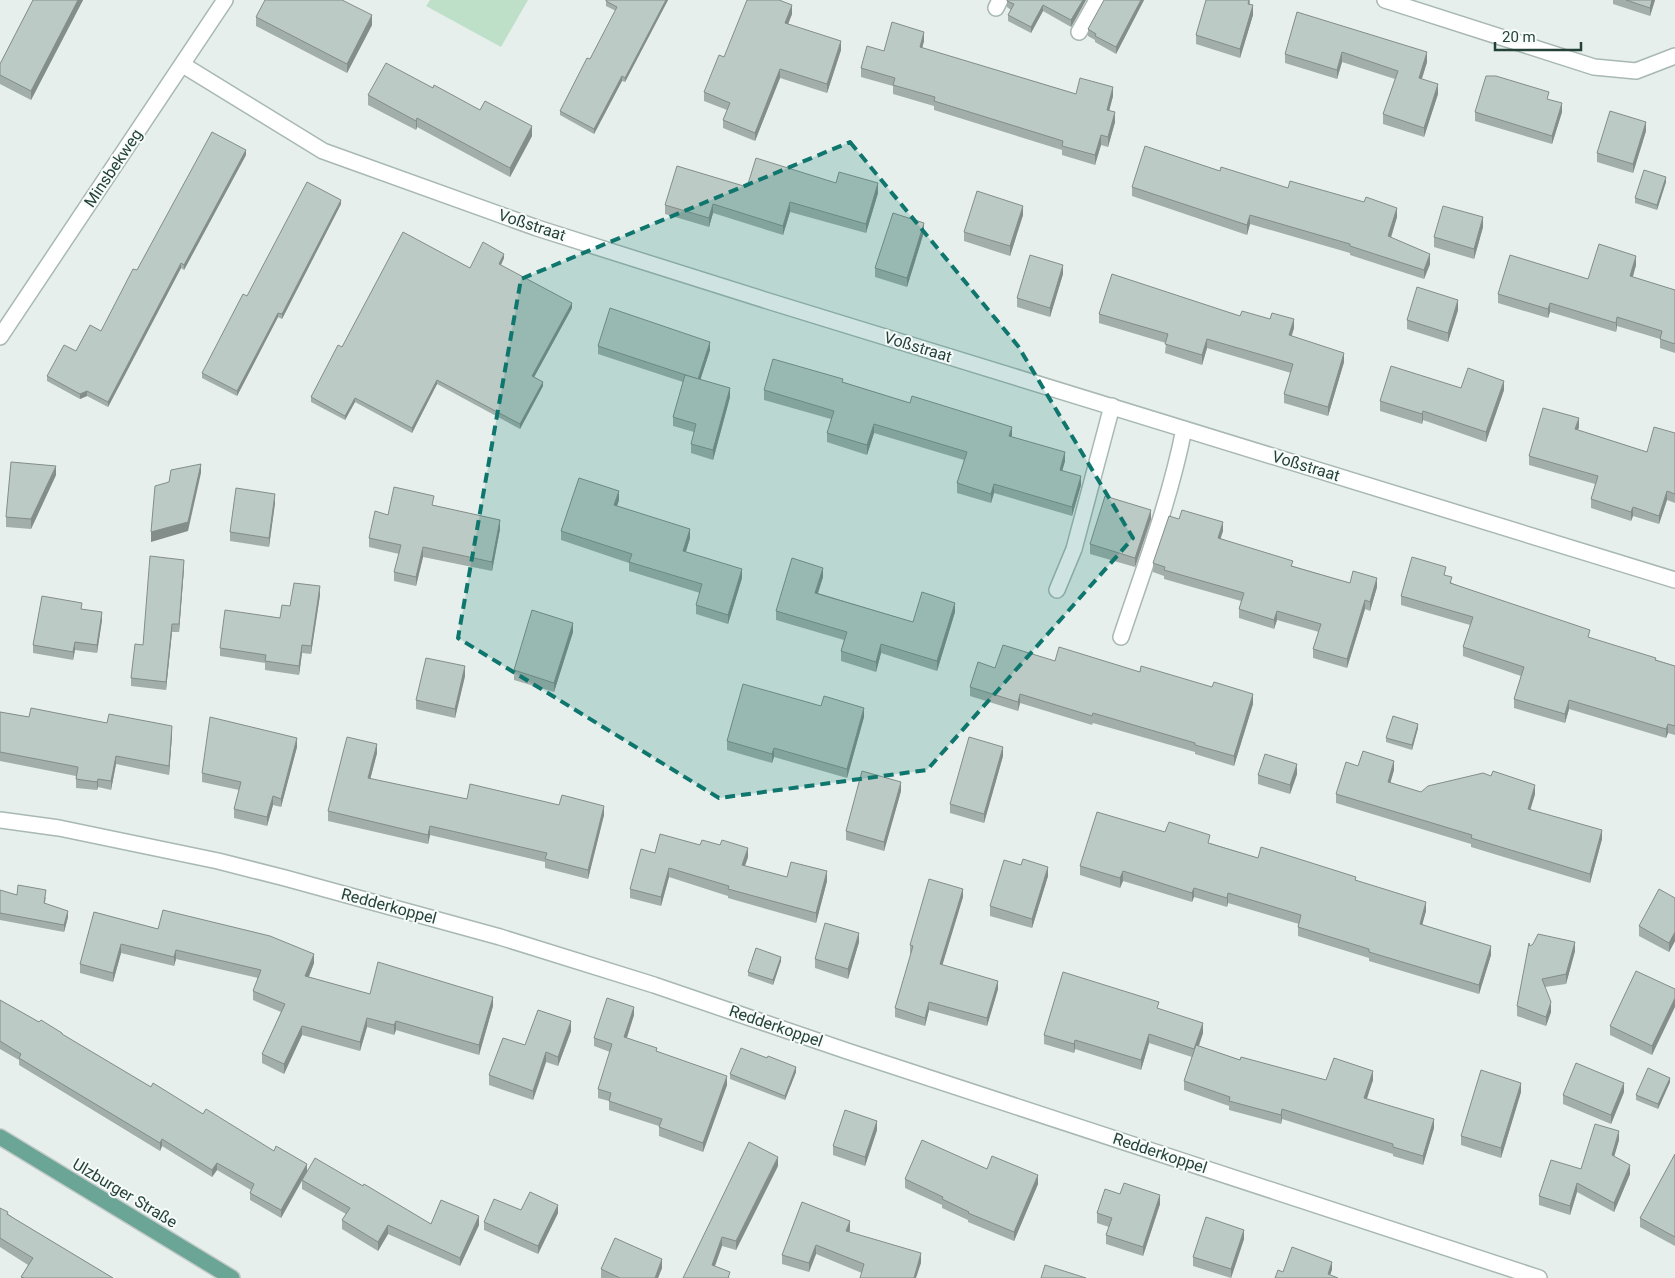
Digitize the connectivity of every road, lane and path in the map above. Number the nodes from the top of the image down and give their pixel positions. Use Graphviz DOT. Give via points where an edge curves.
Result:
graph roads {
  1 [pos="225,0"];
  2 [pos="1097,0"];
  3 [pos="1384,0"];
  4 [pos="1079,32"];
  5 [pos="1675,56"];
  6 [pos="183,65"];
  7 [pos="0,337"];
  8 [pos="1112,406"];
  9 [pos="1184,429"];
  10 [pos="1675,580"];
  11 [pos="1057,590"];
  12 [pos="1121,637"];
  13 [pos="0,820"];
  14 [pos="0,1137"];
  15 [pos="232,1278"];
  16 [pos="1539,1278"];
  1 -- 6 [label="street, Minsbekweg"];
  2 -- 4 [label="street"];
  3 -- 5 [label="street" via="1594,67 1636,71"];
  6 -- 7 [label="street, Minsbekweg"];
  6 -- 8 [label="street, Voßstraat" via="323,151 537,228"];
  8 -- 9 [label="street, Voßstraat"];
  8 -- 11 [label="street" via="1074,549"];
  9 -- 10 [label="street, Voßstraat"];
  9 -- 12 [label="street" via="1166,505"];
  13 -- 16 [label="street, Redderkoppel" via="59,828 218,861 500,937 654,984 847,1051"];
  14 -- 15 [label="main road, Ulzburger Straße"];
}
